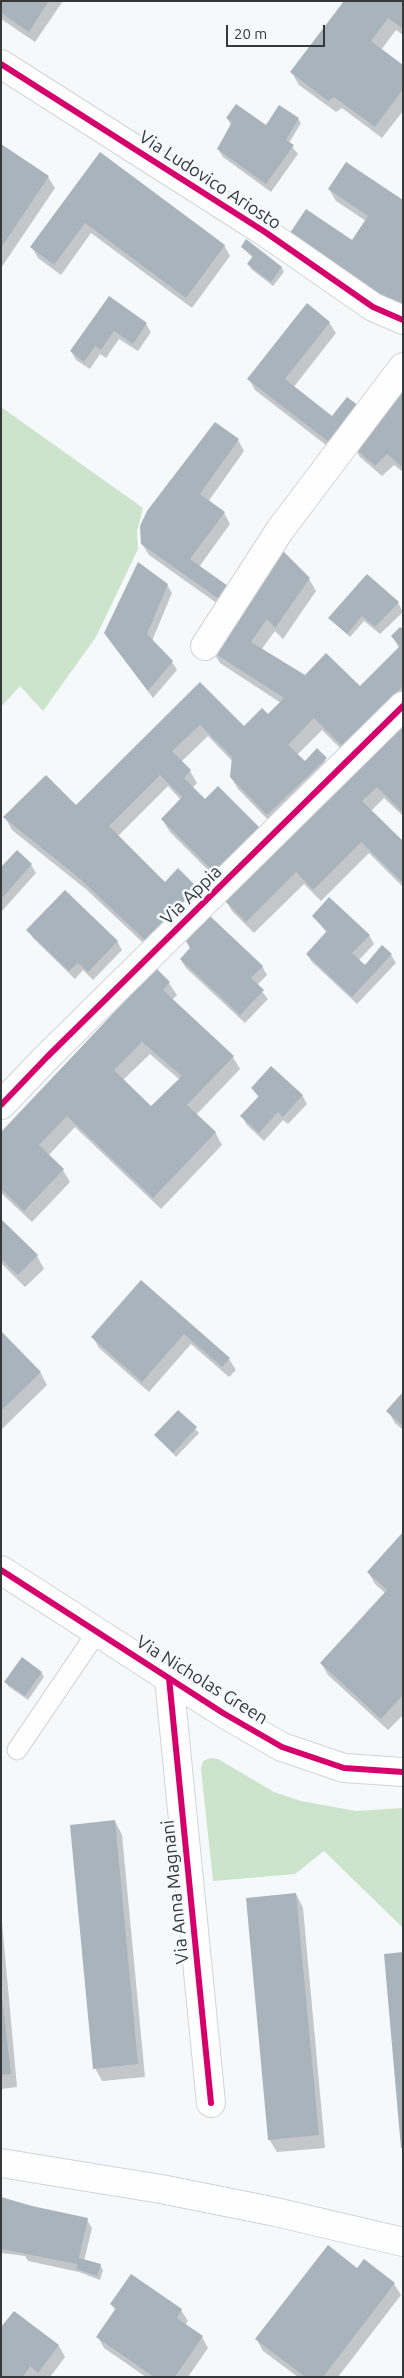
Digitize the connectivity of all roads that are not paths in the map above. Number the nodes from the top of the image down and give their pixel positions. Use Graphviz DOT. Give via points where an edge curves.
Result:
graph roads {
  1 [pos="1,64"];
  2 [pos="403,320"];
  3 [pos="403,366"];
  4 [pos="205,646"];
  5 [pos="403,706"];
  6 [pos="1,1105"];
  7 [pos="1,1570"];
  8 [pos="97,1632"];
  9 [pos="169,1678"];
  10 [pos="17,1750"];
  11 [pos="403,1772"];
  12 [pos="211,2103"];
  13 [pos="1,2163"];
  14 [pos="403,2242"];
  1 -- 2 [label="street, Via Ludovico Ariosto" via="265,232 373,307"];
  3 -- 4 [label="street" via="280,530"];
  5 -- 6 [label="street, Via Appia"];
  7 -- 8 [label="street, Via Nicholas Green"];
  8 -- 9 [label="street, Via Nicholas Green"];
  8 -- 10 [label="lane"];
  9 -- 11 [label="street, Via Nicholas Green" via="282,1748 344,1768"];
  9 -- 12 [label="street, Via Anna Magnani"];
  13 -- 14 [label="street" via="161,2189"];
}
